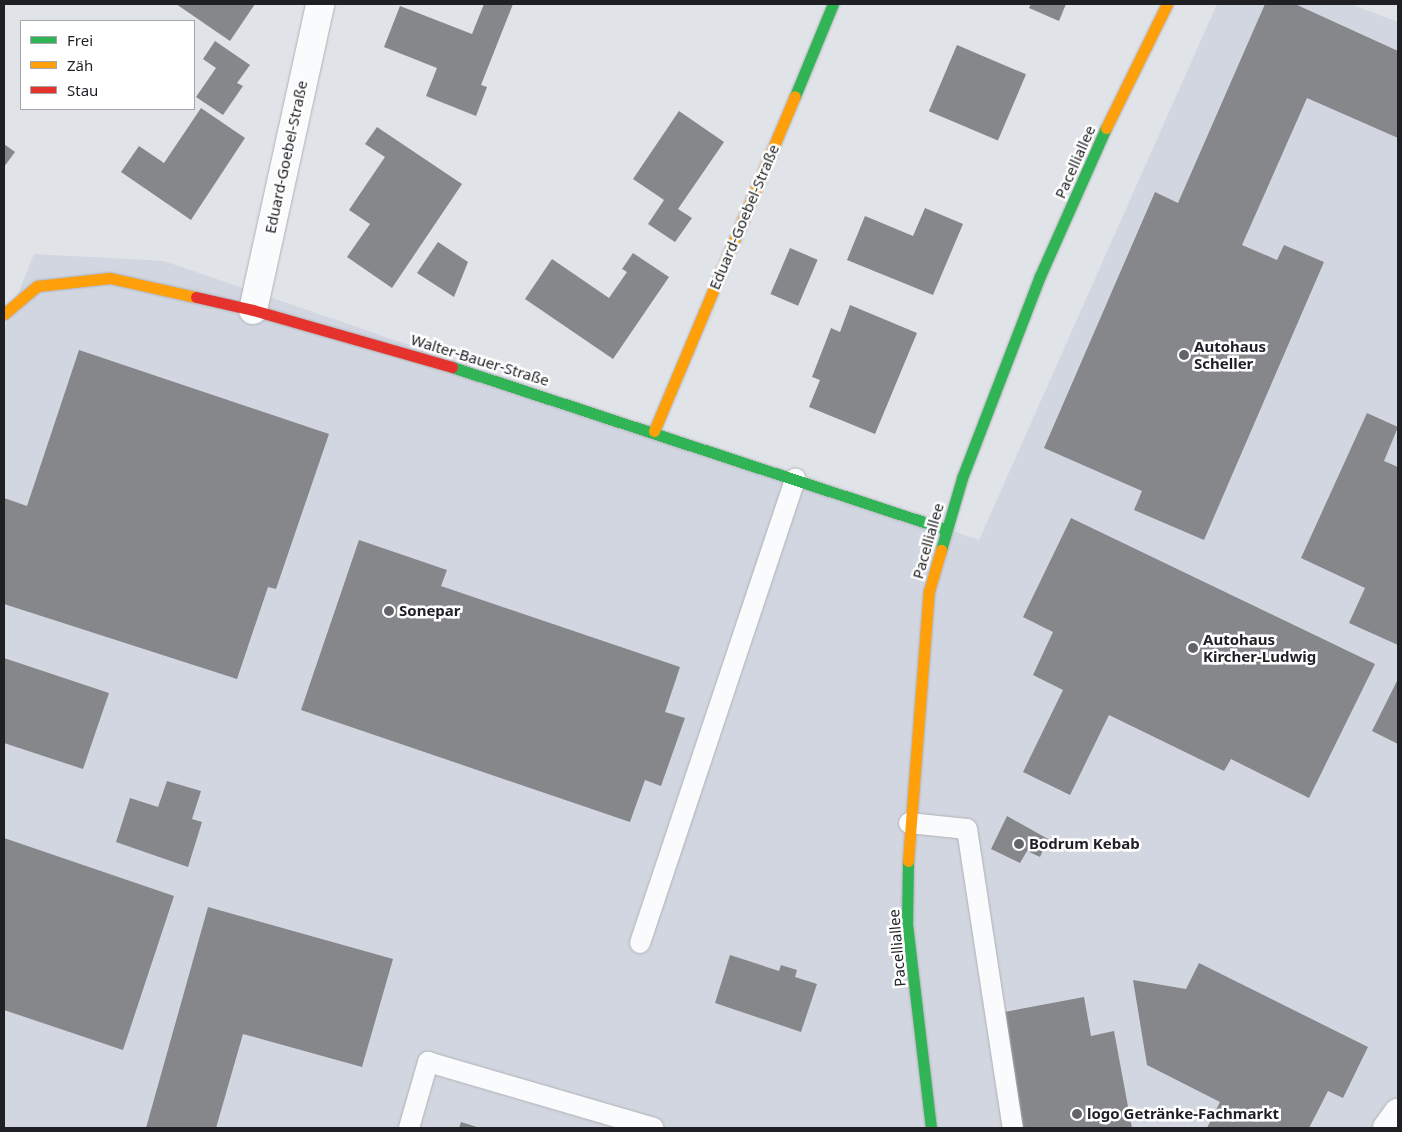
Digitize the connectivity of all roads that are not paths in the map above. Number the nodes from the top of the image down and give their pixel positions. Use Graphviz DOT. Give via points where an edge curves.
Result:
graph roads {
  1 [pos="320,4"];
  2 [pos="833,4"];
  3 [pos="1167,4"];
  4 [pos="253,310"];
  5 [pos="4,314"];
  6 [pos="654,431"];
  7 [pos="796,478"];
  8 [pos="945,529"];
  9 [pos="909,823"];
  10 [pos="640,943"];
  11 [pos="1398,1113"];
  12 [pos="409,1128"];
  13 [pos="654,1128"];
  14 [pos="930,1128"];
  15 [pos="1013,1128"];
  16 [pos="1387,1128"];
  1 -- 4 [label="street, Eduard-Goebel-Straße"];
  2 -- 6 [label="street, Eduard-Goebel-Straße"];
  3 -- 8 [label="street, Pacelliallee" via="1111,118 1040,276"];
  4 -- 5 [label="street, Walter-Bauer-Straße" via="110,278 37,286"];
  4 -- 6 [label="street, Walter-Bauer-Straße" via="420,357"];
  6 -- 7 [label="street, Walter-Bauer-Straße"];
  7 -- 8 [label="street, Walter-Bauer-Straße"];
  7 -- 10 [label="lane"];
  8 -- 9 [label="street, Pacelliallee" via="929,591"];
  9 -- 14 [label="street, Pacelliallee" via="907,924"];
  9 -- 15 [label="lane" via="967,829"];
  11 -- 16 [label="street"];
  12 -- 13 [label="lane" via="428,1062"];
}
